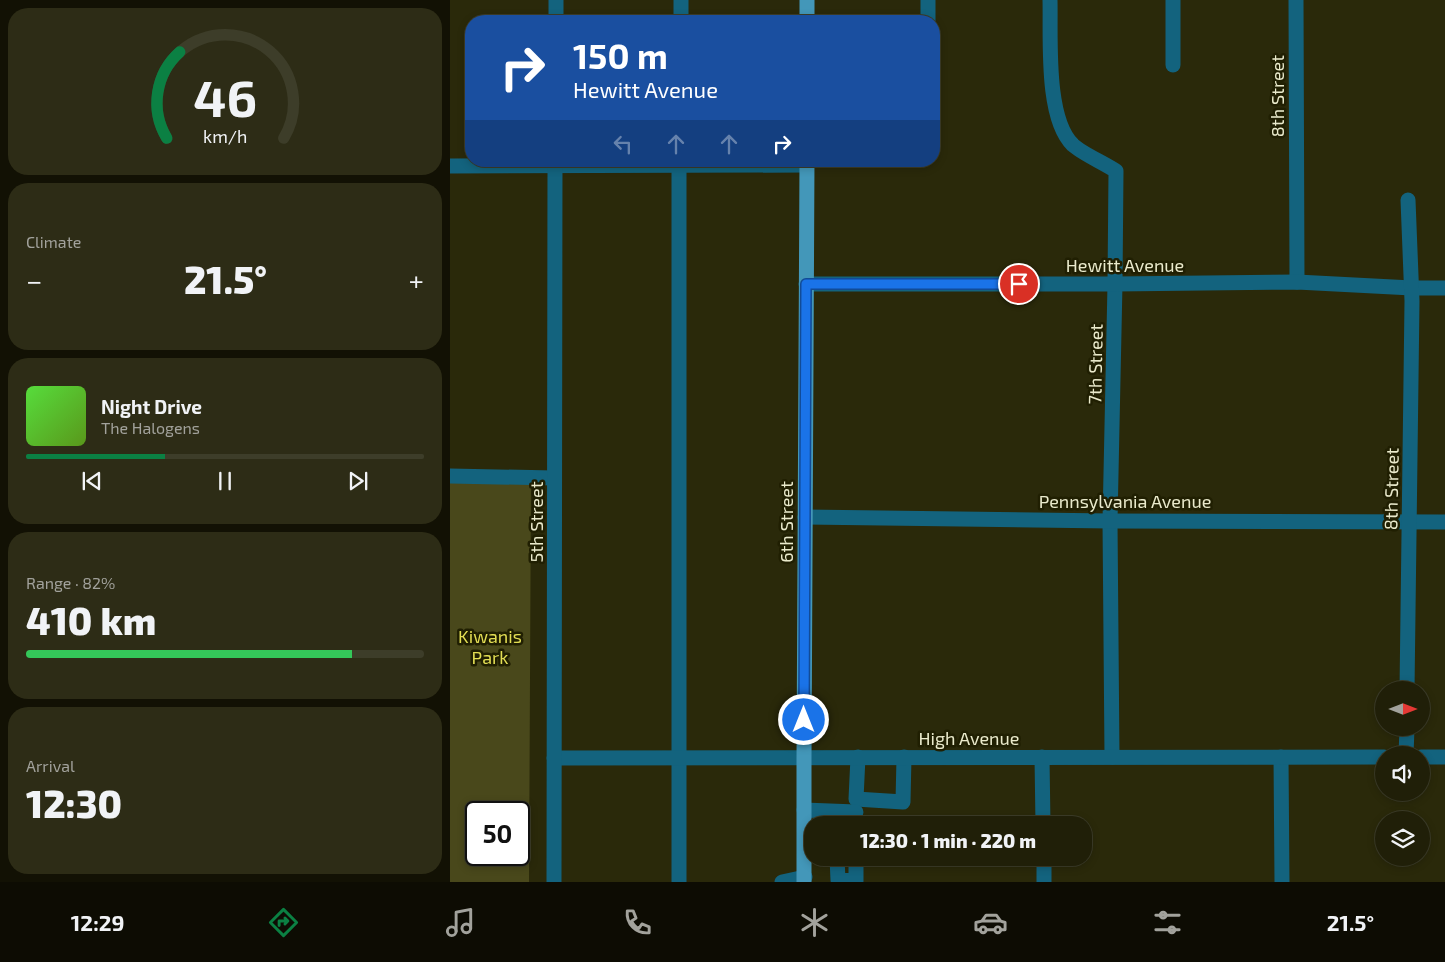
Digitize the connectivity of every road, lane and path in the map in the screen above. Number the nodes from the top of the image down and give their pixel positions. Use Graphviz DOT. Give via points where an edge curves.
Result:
graph roads {
  1 [pos="556,0"];
  2 [pos="681,0"];
  3 [pos="807,0"];
  4 [pos="928,0"];
  5 [pos="1050,0"];
  6 [pos="1173,0"];
  7 [pos="1296,0"];
  8 [pos="556,15"];
  9 [pos="681,15"];
  10 [pos="807,15"];
  11 [pos="928,15"];
  12 [pos="1173,64"];
  13 [pos="450,166"];
  14 [pos="465,166"];
  15 [pos="556,167"];
  16 [pos="679,167"];
  17 [pos="807,167"];
  18 [pos="1408,200"];
  19 [pos="1297,282"];
  20 [pos="806,284"];
  21 [pos="1115,284"];
  22 [pos="1412,288"];
  23 [pos="1445,288"];
  24 [pos="450,476"];
  25 [pos="554,478"];
  26 [pos="805,517"];
  27 [pos="1110,521"];
  28 [pos="1409,521"];
  29 [pos="1445,522"];
  30 [pos="1407,681"];
  31 [pos="679,757"];
  32 [pos="804,757"];
  33 [pos="858,757"];
  34 [pos="904,757"];
  35 [pos="1042,757"];
  36 [pos="1112,757"];
  37 [pos="1281,757"];
  38 [pos="1375,757"];
  39 [pos="1430,757"];
  40 [pos="1445,757"];
  41 [pos="554,758"];
  42 [pos="804,810"];
  43 [pos="856,812"];
  44 [pos="829,816"];
  45 [pos="843,816"];
  46 [pos="1043,816"];
  47 [pos="837,866"];
  48 [pos="856,866"];
  49 [pos="1044,866"];
  50 [pos="805,879"];
  51 [pos="856,881"];
  52 [pos="554,882"];
  53 [pos="679,882"];
  54 [pos="782,882"];
  55 [pos="870,882"];
  56 [pos="1044,882"];
  57 [pos="1282,882"];
  1 -- 8 [label="street"];
  2 -- 9 [label="street"];
  3 -- 10 [label="main road"];
  4 -- 11 [label="street"];
  5 -- 21 [label="street, 7th Street" via="1052,82 1059,122 1073,145 1116,171"];
  6 -- 12 [label="street"];
  7 -- 19 [label="street, 8th Street"];
  13 -- 14 [label="street"];
  15 -- 25 [label="street, 5th Street"];
  16 -- 31 [label="street"];
  17 -- 20 [label="main road, 6th Street"];
  18 -- 22 [label="street, 8th Street"];
  19 -- 21 [label="street, Hewitt Avenue"];
  19 -- 22 [label="street, Hewitt Avenue"];
  20 -- 21 [label="street, Hewitt Avenue"];
  20 -- 26 [label="main road, 6th Street"];
  21 -- 27 [label="street, 7th Street"];
  22 -- 23 [label="street, Hewitt Avenue"];
  22 -- 28 [label="street, 8th Street"];
  24 -- 25 [label="street"];
  25 -- 41 [label="street, 5th Street"];
  26 -- 27 [label="street, Pennsylvania Avenue"];
  26 -- 32 [label="main road, 6th Street"];
  27 -- 28 [label="street, Pennsylvania Avenue"];
  27 -- 36 [label="street, 7th Street"];
  28 -- 29 [label="street, Pennsylvania Avenue"];
  28 -- 30 [label="street, 8th Street"];
  31 -- 32 [label="street, High Avenue"];
  31 -- 41 [label="street, High Avenue"];
  31 -- 53 [label="street"];
  32 -- 33 [label="street, High Avenue"];
  32 -- 42 [label="main road, 6th Street"];
  33 -- 34 [label="street, High Avenue"];
  33 -- 43 [label="street"];
  34 -- 35 [label="street, High Avenue"];
  34 -- 43 [label="street" via="903,802"];
  35 -- 36 [label="street, High Avenue"];
  35 -- 46 [label="street"];
  36 -- 37 [label="street, High Avenue"];
  37 -- 38 [label="street, High Avenue"];
  37 -- 57 [label="street"];
  39 -- 40 [label="street"];
  41 -- 52 [label="street, 5th Street"];
  42 -- 44 [label="street"];
  42 -- 50 [label="main road, 6th Street"];
  43 -- 45 [label="street"];
  47 -- 51 [label="street" via="838,880"];
  48 -- 51 [label="street"];
  49 -- 56 [label="street"];
  50 -- 54 [label="street"];
  51 -- 55 [label="street"];
}
